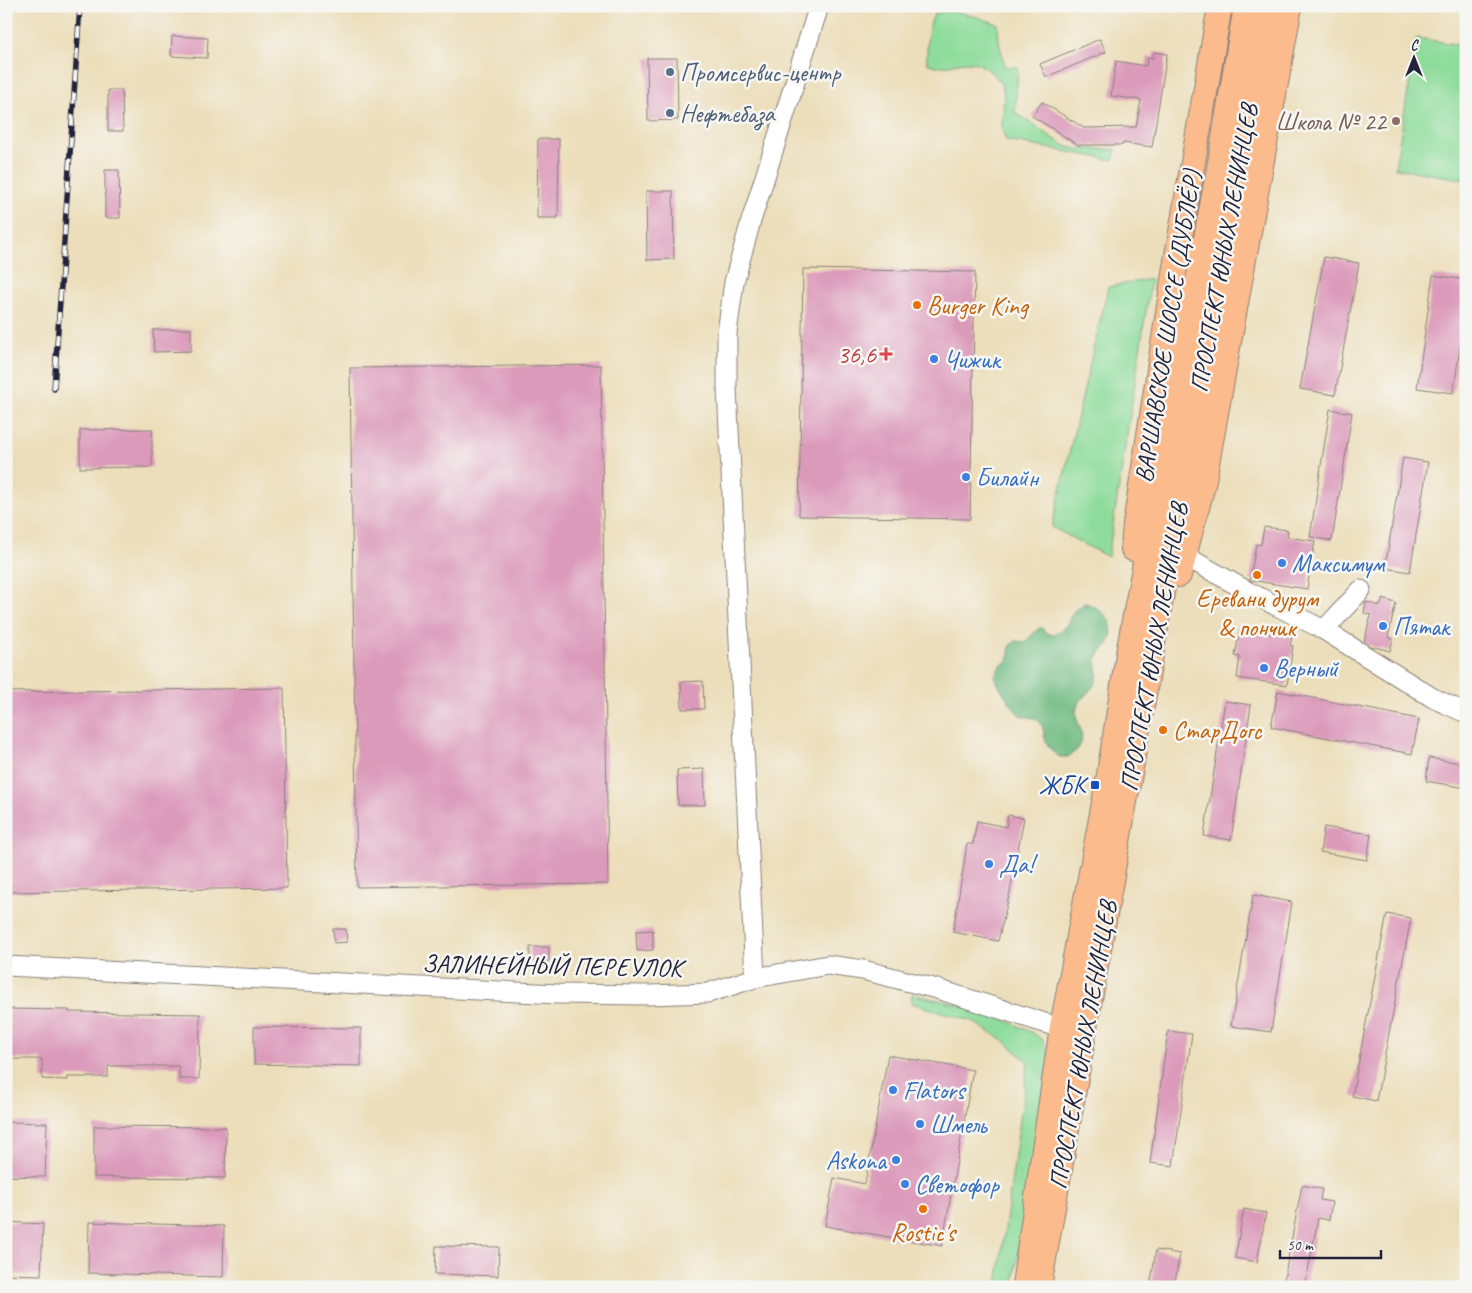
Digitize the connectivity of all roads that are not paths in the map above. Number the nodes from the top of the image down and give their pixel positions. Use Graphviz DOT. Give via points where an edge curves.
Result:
graph roads {
  1 [pos="819,6"];
  2 [pos="1220,6"];
  3 [pos="1246,6"];
  4 [pos="1266,6"];
  5 [pos="1290,6"];
  6 [pos="1228,170"];
  7 [pos="1185,556"];
  8 [pos="1361,590"];
  9 [pos="1324,630"];
  10 [pos="1129,648"];
  11 [pos="1152,655"];
  12 [pos="1466,713"];
  13 [pos="6,966"];
  14 [pos="755,978"];
  15 [pos="1062,1028"];
  16 [pos="1084,1035"];
  17 [pos="1023,1287"];
  18 [pos="1039,1287"];
  1 -- 14 [label="street" via="751,221 734,282 727,333"];
  2 -- 10 [label="main road, ВАРШАВСКОЕ ШОССЕ (ДУБЛЁР)" via="1135,524"];
  3 -- 6 [label="main road, ПРОСПЕКТ ЮНЫХ ЛЕНИНЦЕВ"];
  4 -- 6 [label="main road, ПРОСПЕКТ ЮНЫХ ЛЕНИНЦЕВ"];
  5 -- 7 [label="main road" via="1203,485"];
  6 -- 10 [label="main road, ПРОСПЕКТ ЮНЫХ ЛЕНИНЦЕВ"];
  6 -- 11 [label="main road, ПРОСПЕКТ ЮНЫХ ЛЕНИНЦЕВ"];
  7 -- 9 [label="street"];
  7 -- 11 [label="main road"];
  8 -- 9 [label="street"];
  9 -- 12 [label="street" via="1433,698"];
  10 -- 15 [label="main road, ПРОСПЕКТ ЮНЫХ ЛЕНИНЦЕВ"];
  11 -- 16 [label="main road, ПРОСПЕКТ ЮНЫХ ЛЕНИНЦЕВ"];
  13 -- 14 [label="street, ЗАЛИНЕЙНЫЙ ПЕРЕУЛОК" via="558,994 708,993"];
  14 -- 15 [label="street, ЗАЛИНЕЙНЫЙ ПЕРЕУЛОК" via="828,965 854,969 937,989"];
  15 -- 16 [label="street, ЗАЛИНЕЙНЫЙ ПЕРЕУЛОК"];
  15 -- 17 [label="main road, ПРОСПЕКТ ЮНЫХ ЛЕНИНЦЕВ"];
  16 -- 18 [label="main road, ПРОСПЕКТ ЮНЫХ ЛЕНИНЦЕВ"];
}
